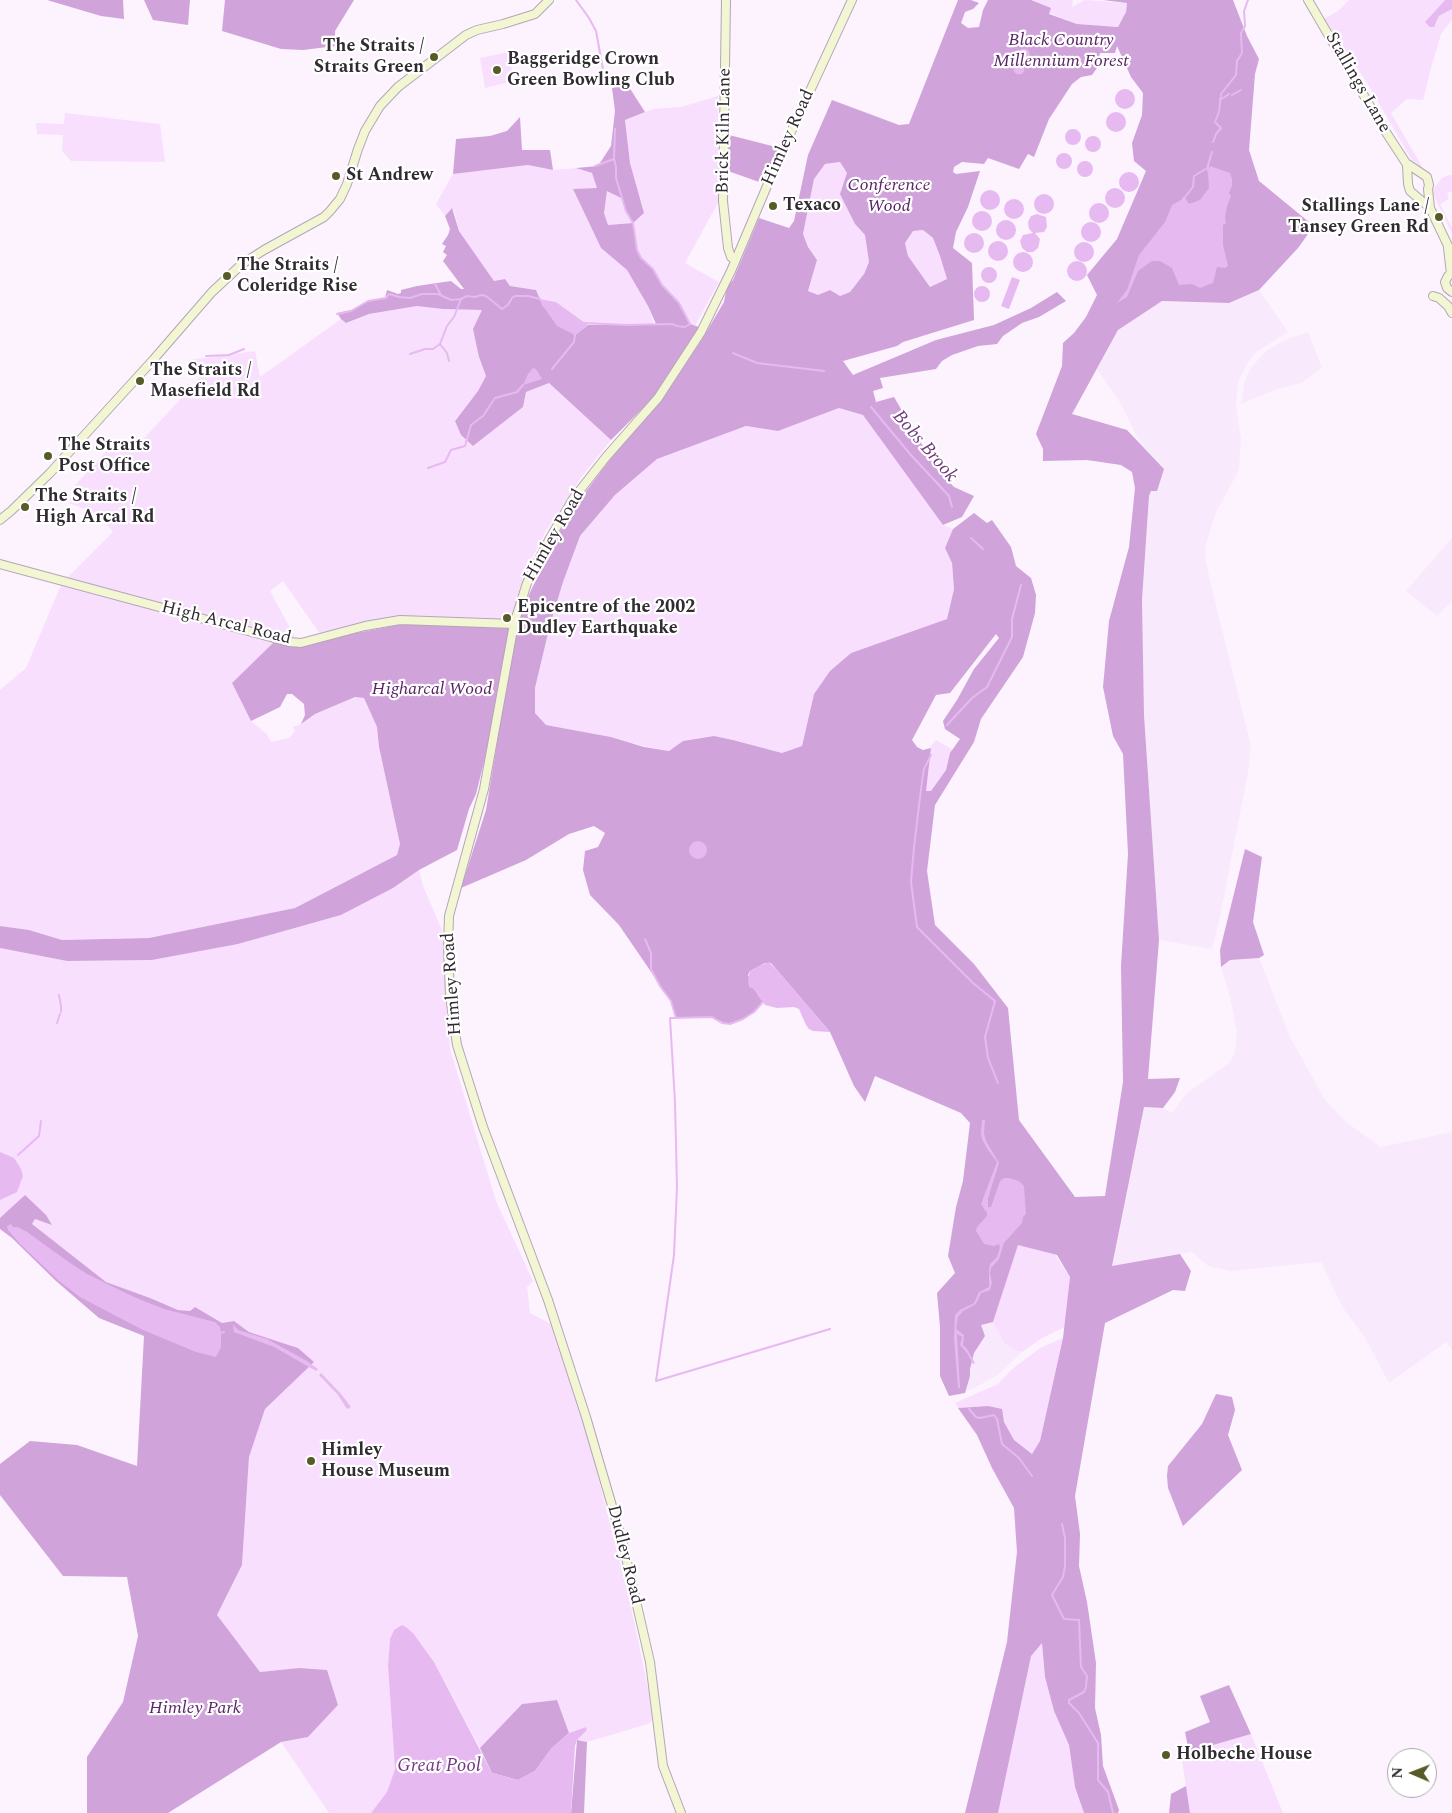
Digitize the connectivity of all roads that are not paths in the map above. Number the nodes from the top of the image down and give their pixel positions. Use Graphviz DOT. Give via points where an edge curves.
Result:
graph roads {
  1 [pos="549,0"];
  2 [pos="726,0"];
  3 [pos="852,0"];
  4 [pos="1308,0"];
  5 [pos="1407,165"];
  6 [pos="1420,174"];
  7 [pos="1408,181"];
  8 [pos="1428,189"];
  9 [pos="1416,195"];
  10 [pos="1430,208"];
  11 [pos="1450,246"];
  12 [pos="1452,254"];
  13 [pos="735,260"];
  14 [pos="1451,273"];
  15 [pos="1452,292"];
  16 [pos="1433,296"];
  17 [pos="1452,298"];
  18 [pos="1452,314"];
  19 [pos="0,520"];
  20 [pos="0,564"];
  21 [pos="514,624"];
  22 [pos="548,1300"];
  23 [pos="681,1813"];
  1 -- 19 [label="main road" via="535,14 477,30 458,40 398,87 380,106 358,149 340,200 330,211 242,264 212,292 50,473"];
  2 -- 13 [label="main road, Brick Kiln Lane" via="723,201 728,248"];
  3 -- 13 [label="main road, Himley Road"];
  4 -- 5 [label="main road, Stallings Lane"];
  5 -- 6 [label="main road, Stallings Lane"];
  5 -- 7 [label="main road, Stallings Lane"];
  6 -- 7 [label="main road" via="1413,175"];
  6 -- 8 [label="main road" via="1427,177"];
  7 -- 9 [label="main road" via="1410,191"];
  8 -- 9 [label="main road"];
  8 -- 10 [label="main road"];
  9 -- 10 [label="main road"];
  10 -- 11 [label="main road"];
  11 -- 12 [label="main road"];
  11 -- 14 [label="main road"];
  13 -- 21 [label="main road, Himley Road" via="701,332 658,398 606,457 554,531 527,583"];
  14 -- 15 [label="main road" via="1445,282"];
  15 -- 17 [label="main road"];
  16 -- 18 [label="main road" via="1448,306"];
  20 -- 21 [label="main road, High Arcal Road" via="289,642 301,643 400,620"];
  21 -- 22 [label="main road, Himley Road" via="484,789 449,916 450,996 457,1045 470,1091"];
  22 -- 23 [label="main road, Dudley Road" via="622,1540 650,1662 663,1766"];
}
